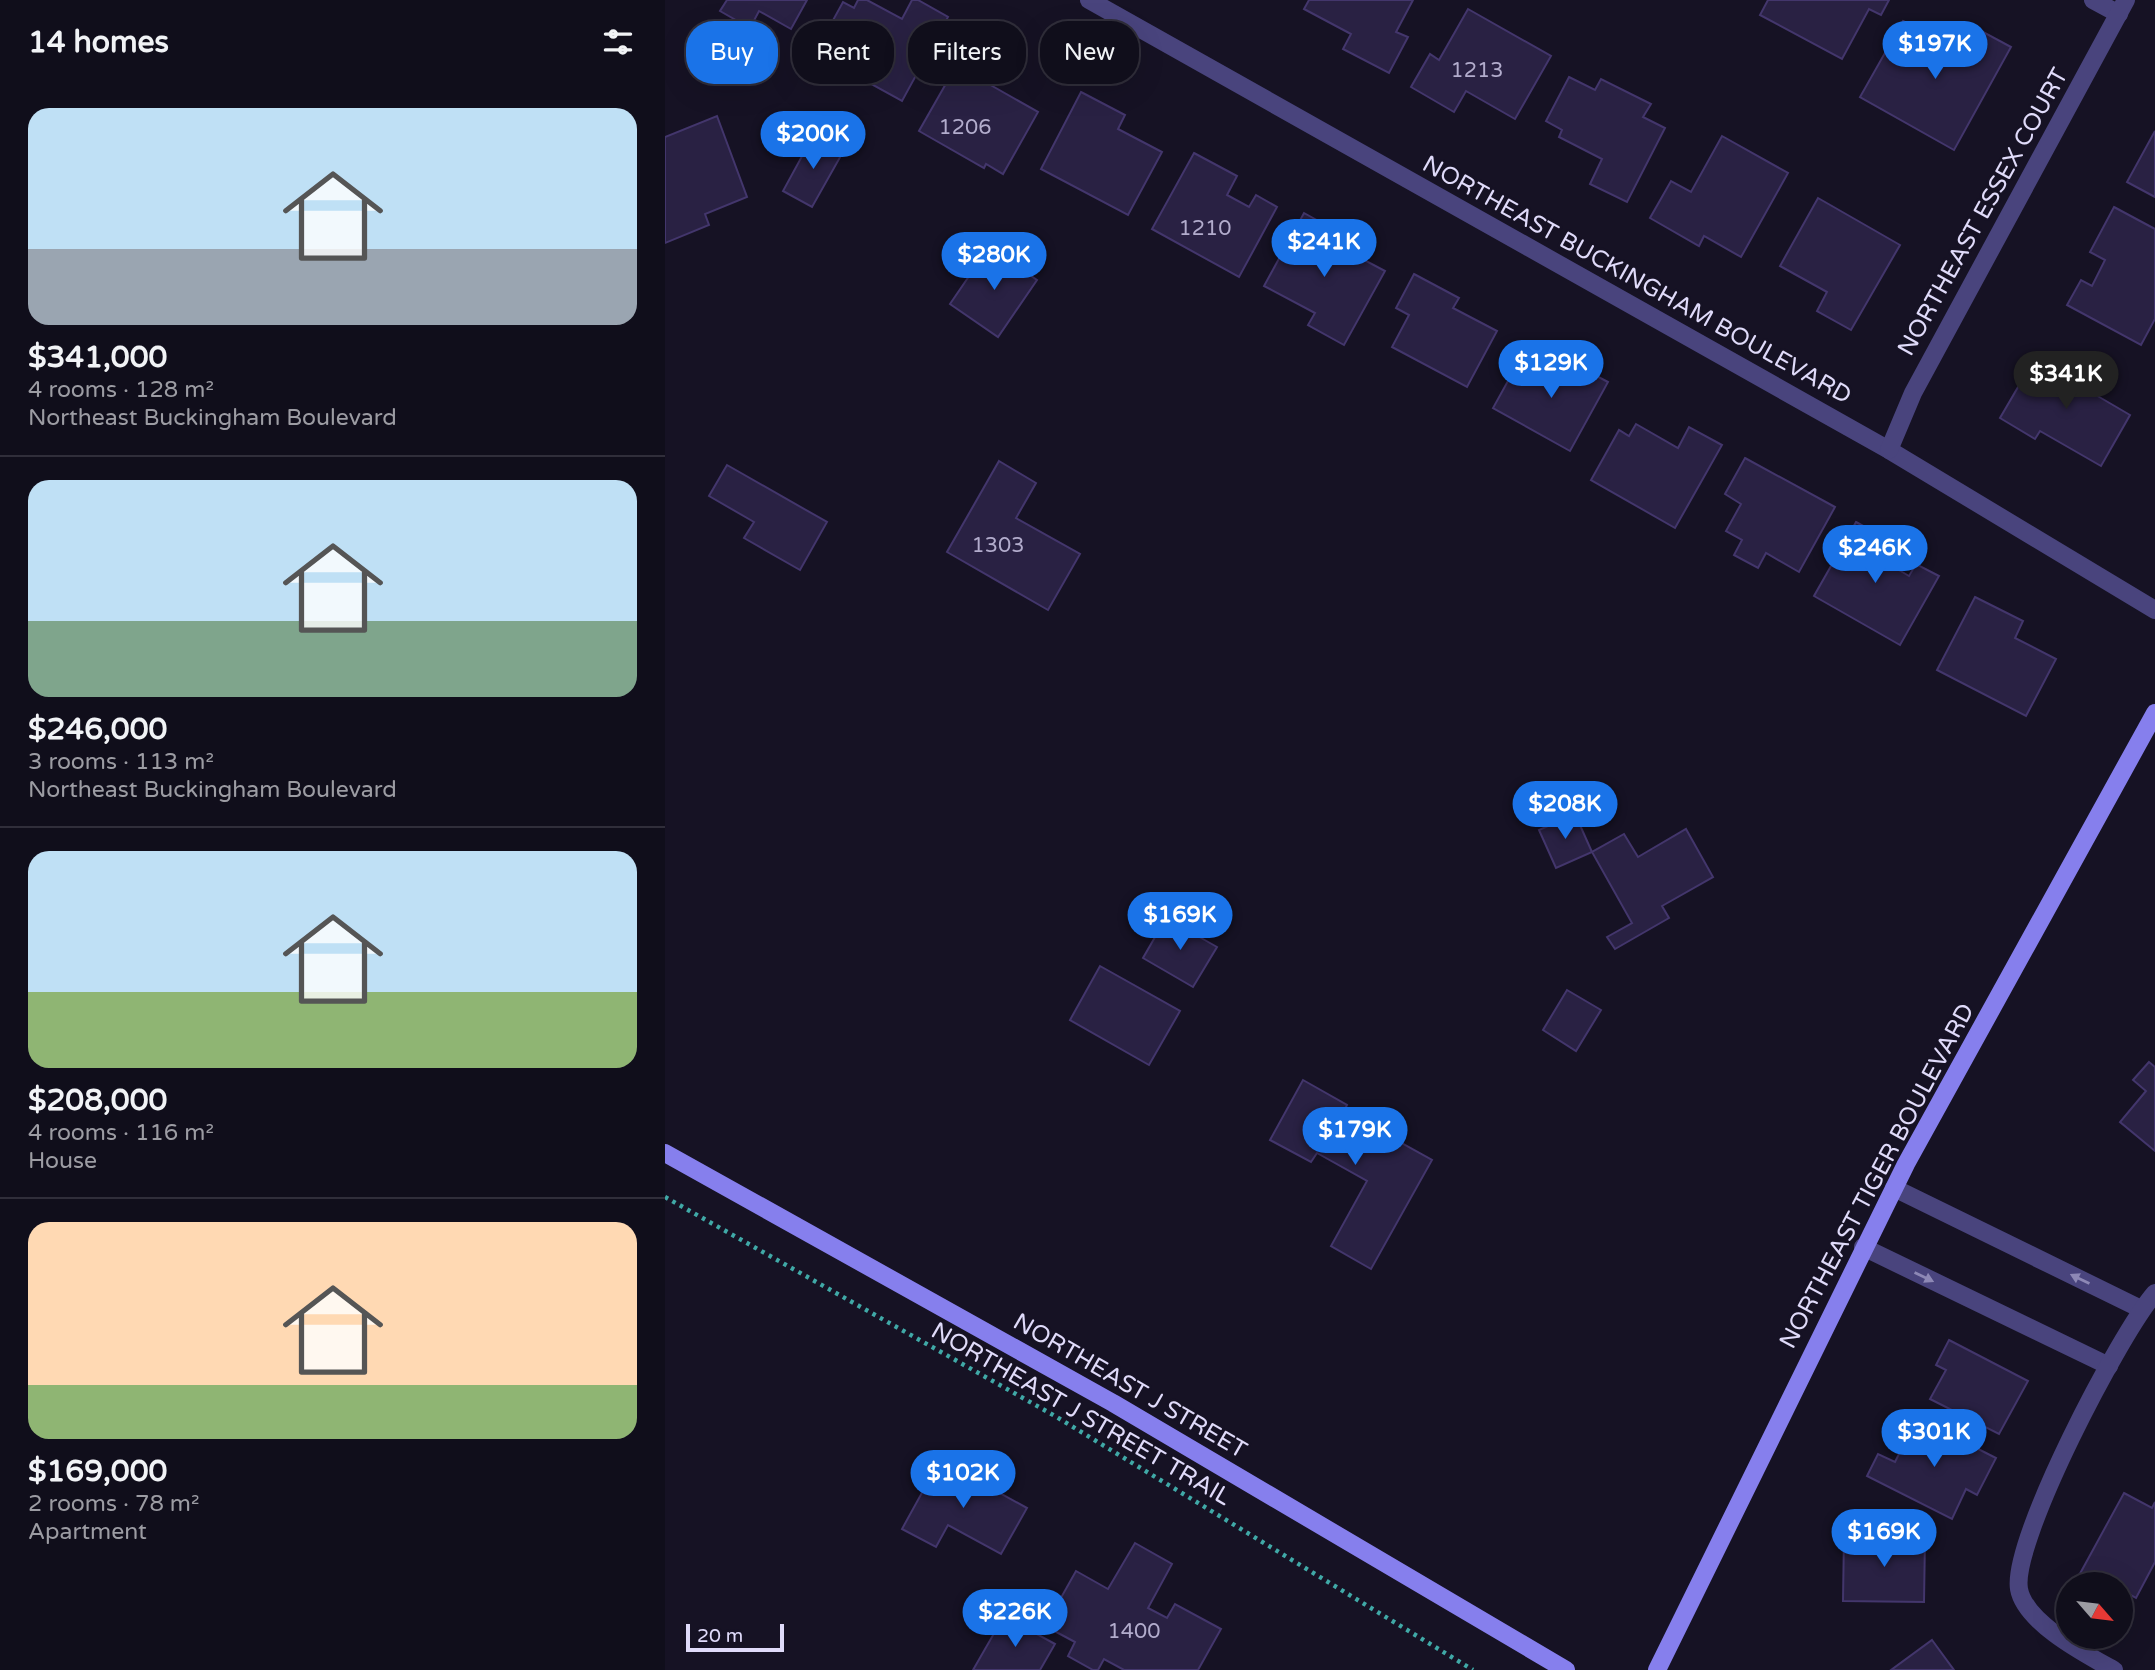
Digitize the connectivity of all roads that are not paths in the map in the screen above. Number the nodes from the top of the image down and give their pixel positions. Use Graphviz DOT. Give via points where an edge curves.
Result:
graph roads {
  1 [pos="1089,0"];
  2 [pos="2093,0"];
  3 [pos="2122,7"];
  4 [pos="1889,450"];
  5 [pos="2155,610"];
  6 [pos="2155,713"];
  7 [pos="665,1153"];
  8 [pos="1893,1188"];
  9 [pos="1863,1247"];
  10 [pos="2155,1293"];
  11 [pos="2141,1309"];
  12 [pos="2109,1366"];
  13 [pos="1566,1670"];
  14 [pos="1657,1670"];
  15 [pos="2114,1670"];
  1 -- 4 [label="street, NORTHEAST BUCKINGHAM BOULEVARD"];
  2 -- 3 [label="street"];
  3 -- 4 [label="street, NORTHEAST ESSEX COURT" via="1913,393"];
  4 -- 5 [label="street, NORTHEAST BUCKINGHAM BOULEVARD"];
  6 -- 8 [label="street, NORTHEAST TIGER BOULEVARD"];
  7 -- 13 [label="street, NORTHEAST J STREET" via="1113,1403"];
  8 -- 9 [label="street, NORTHEAST TIGER BOULEVARD"];
  11 -- 8 [label="street, one-way"];
  9 -- 12 [label="street, one-way"];
  9 -- 14 [label="street, NORTHEAST TIGER BOULEVARD"];
  10 -- 11 [label="street"];
  11 -- 12 [label="street"];
  12 -- 15 [label="street" via="2059,1464 2022,1552 2019,1591 2035,1616 2064,1641"];
}
